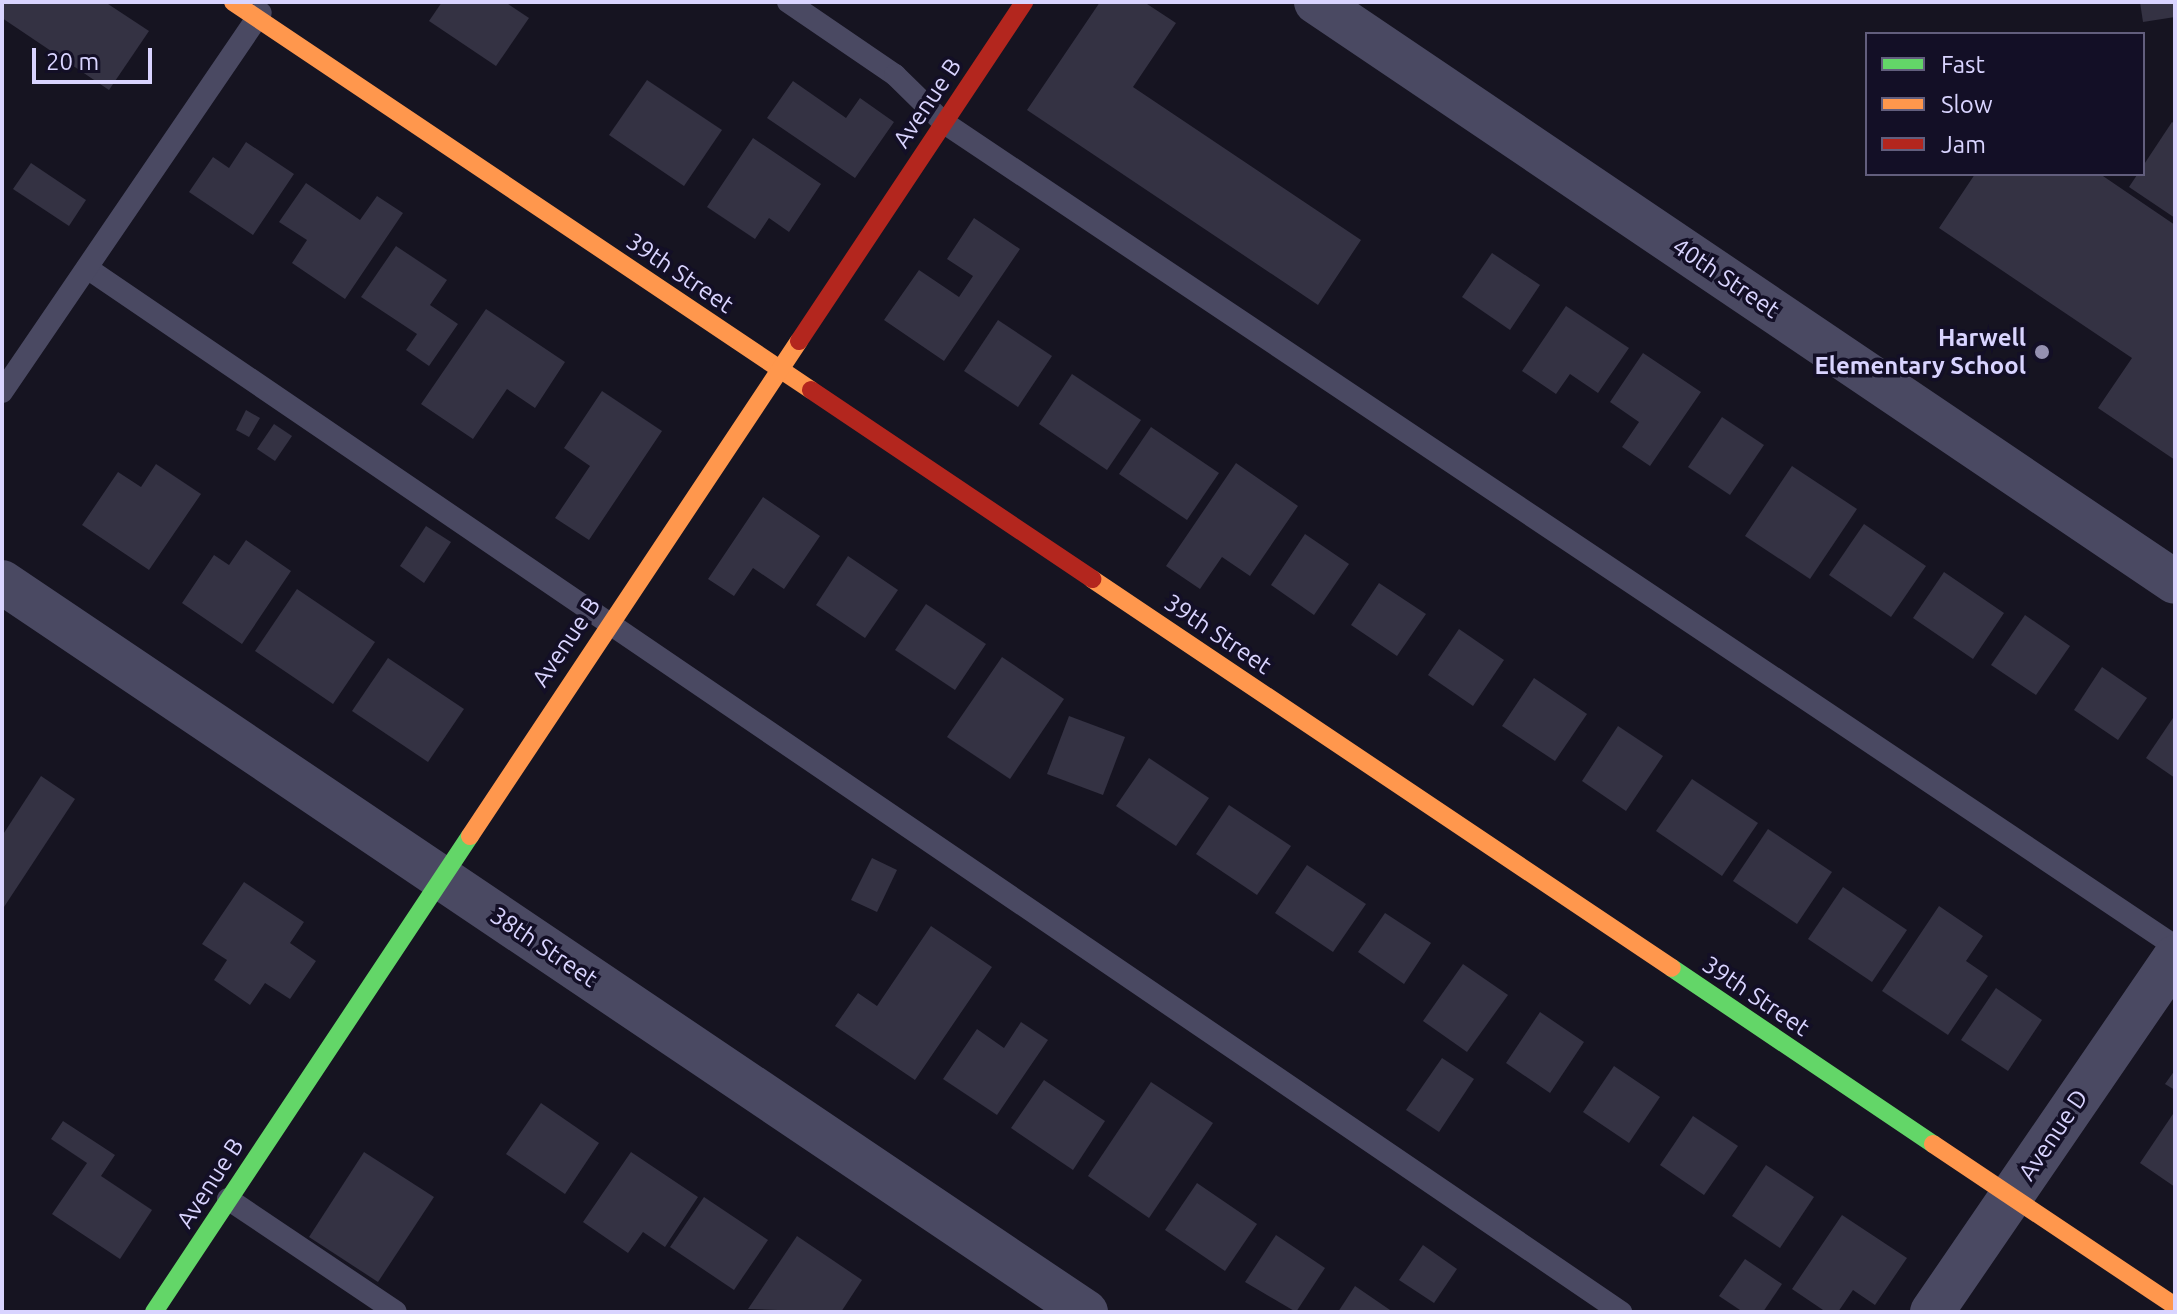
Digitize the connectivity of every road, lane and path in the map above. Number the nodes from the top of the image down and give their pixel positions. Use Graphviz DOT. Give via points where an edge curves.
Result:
graph roads {
  1 [pos="233,2"];
  2 [pos="788,2"];
  3 [pos="1024,2"];
  4 [pos="1316,2"];
  5 [pos="263,10"];
  6 [pos="943,122"];
  7 [pos="87,268"];
  8 [pos="777,367"];
  9 [pos="2,392"];
  10 [pos="2,582"];
  11 [pos="2175,582"];
  12 [pos="606,625"];
  13 [pos="439,877"];
  14 [pos="2175,946"];
  15 [pos="2175,957"];
  16 [pos="2011,1196"];
  17 [pos="228,1199"];
  18 [pos="2175,1306"];
  19 [pos="154,1312"];
  20 [pos="396,1312"];
  21 [pos="1086,1312"];
  22 [pos="1621,1312"];
  23 [pos="1932,1312"];
  1 -- 5 [label="street, 39th Street"];
  2 -- 6 [label="lane" via="895,75"];
  3 -- 6 [label="street, Avenue B"];
  4 -- 11 [label="street, 40th Street"];
  5 -- 7 [label="lane"];
  5 -- 8 [label="street, 39th Street"];
  6 -- 8 [label="street, Avenue B"];
  6 -- 14 [label="lane"];
  7 -- 9 [label="lane"];
  7 -- 12 [label="lane"];
  8 -- 12 [label="street, Avenue B"];
  8 -- 16 [label="street, 39th Street"];
  10 -- 13 [label="street, 38th Street"];
  12 -- 13 [label="street, Avenue B"];
  12 -- 22 [label="lane"];
  13 -- 17 [label="street, Avenue B"];
  13 -- 21 [label="street, 38th Street"];
  15 -- 16 [label="street, Avenue D"];
  16 -- 18 [label="street, 39th Street"];
  16 -- 23 [label="street, Avenue D"];
  17 -- 19 [label="street, Avenue B"];
  17 -- 20 [label="lane"];
}
